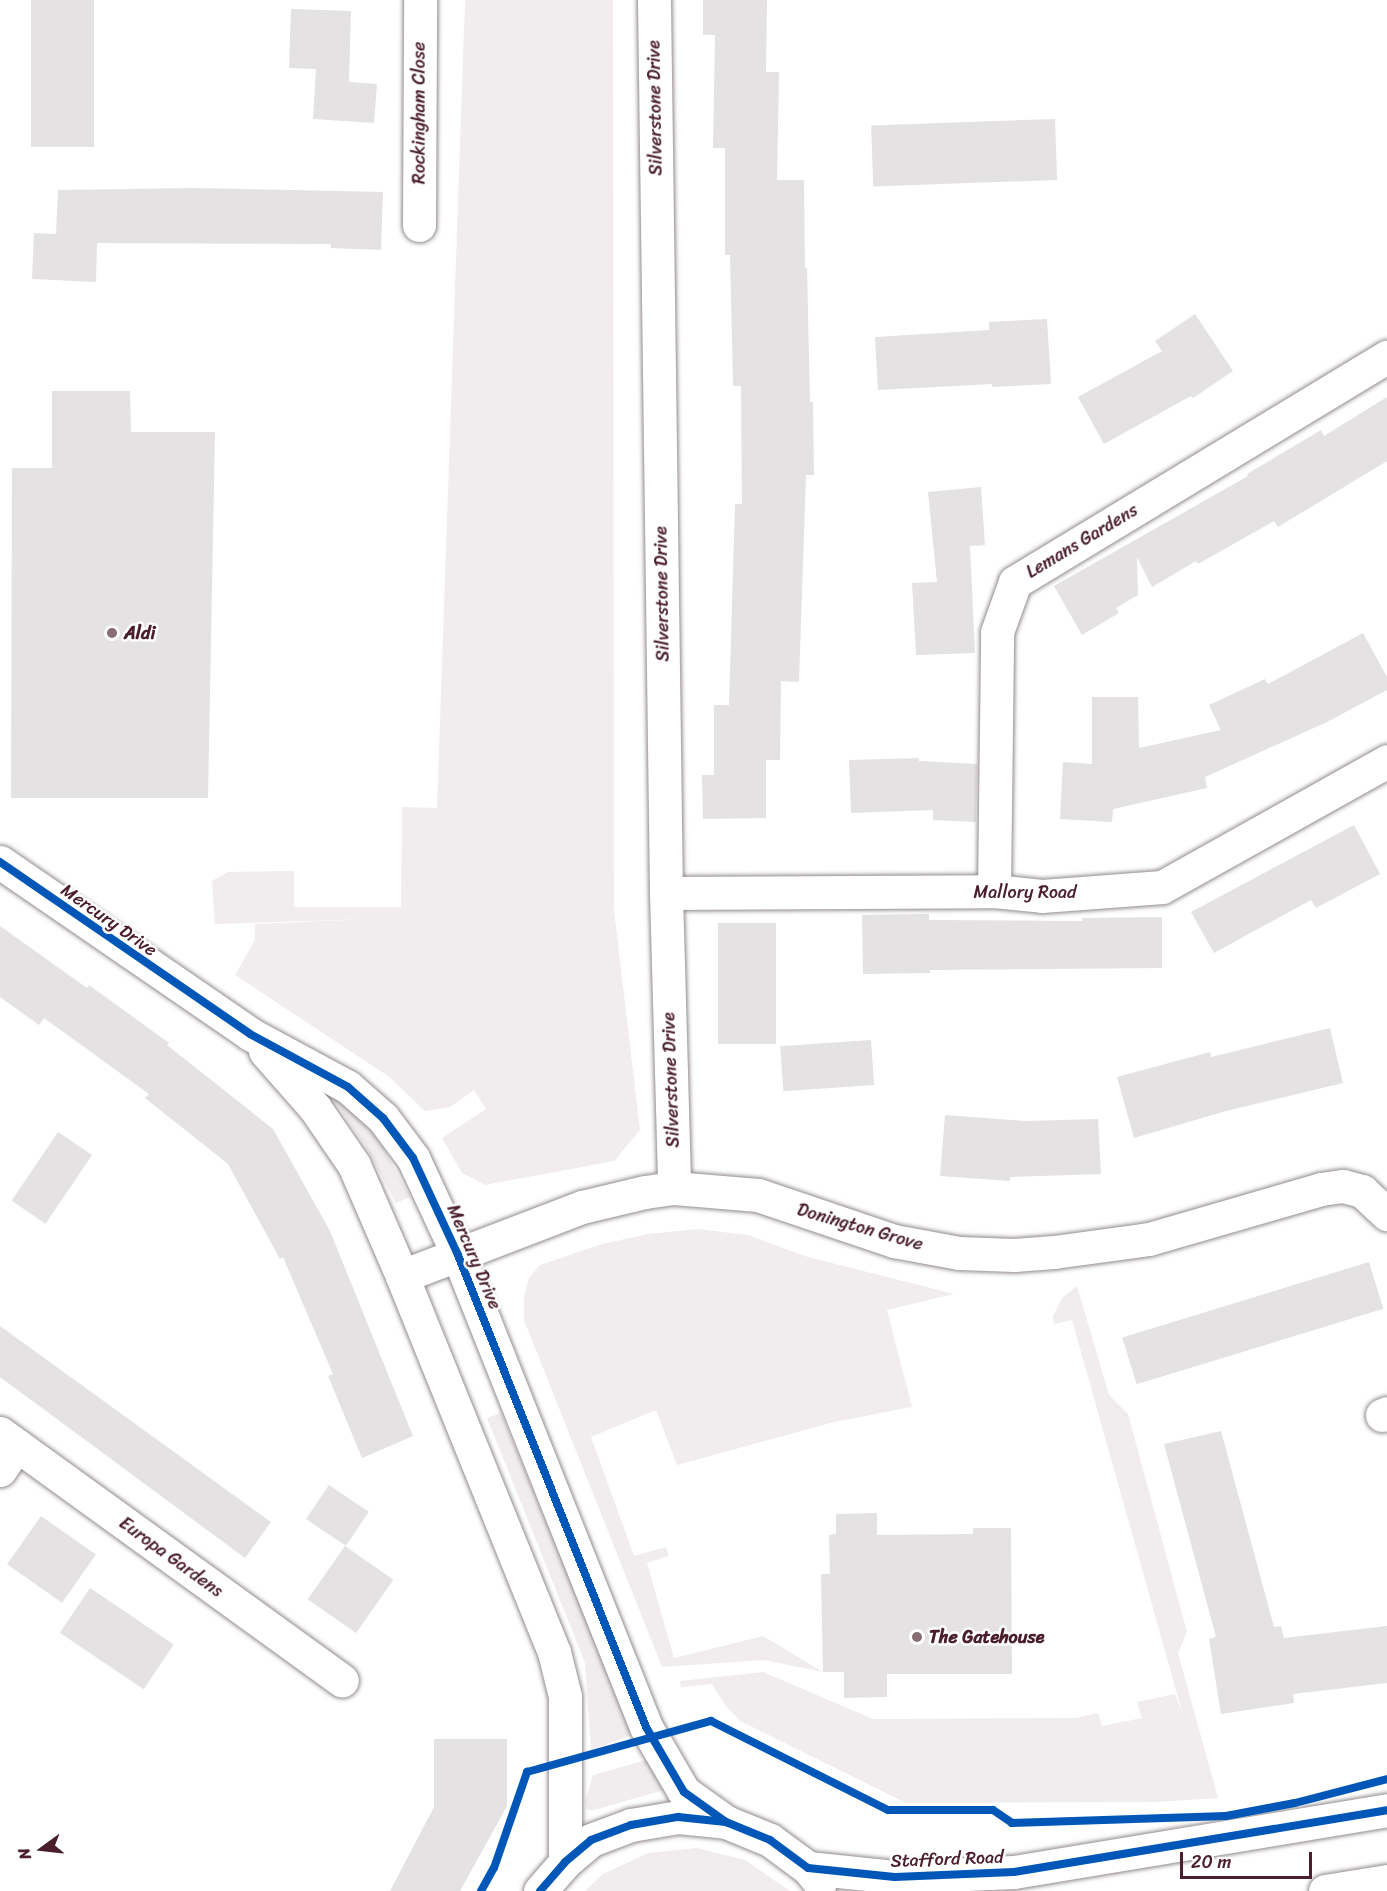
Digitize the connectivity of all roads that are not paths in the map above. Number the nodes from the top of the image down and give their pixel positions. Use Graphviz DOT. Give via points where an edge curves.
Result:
graph roads {
  1 [pos="420,0"];
  2 [pos="654,0"];
  3 [pos="419,225"];
  4 [pos="1387,357"];
  5 [pos="1387,761"];
  6 [pos="0,862"];
  7 [pos="994,891"];
  8 [pos="666,893"];
  9 [pos="250,1034"];
  10 [pos="674,1188"];
  11 [pos="1387,1214"];
  12 [pos="458,1255"];
  13 [pos="402,1276"];
  14 [pos="6,1449"];
  15 [pos="342,1681"];
  16 [pos="1387,1810"];
  17 [pos="726,1822"];
  18 [pos="565,1862"];
  19 [pos="817,1879"];
  20 [pos="1387,1881"];
  21 [pos="540,1891"];
  22 [pos="1325,1891"];
  1 -- 3 [label="main road, Rockingham Close"];
  2 -- 8 [label="main road, Silverstone Drive"];
  4 -- 7 [label="main road, Lemans Gardens" via="1015,582 997,632"];
  5 -- 7 [label="main road, Mallory Road" via="1162,887 1042,896"];
  6 -- 9 [label="main road, Mercury Drive"];
  7 -- 8 [label="main road, Mallory Road"];
  8 -- 10 [label="main road, Silverstone Drive"];
  9 -- 12 [label="main road, Mercury Drive" via="348,1087 383,1118 413,1158"];
  9 -- 13 [label="main road, Mercury Drive" via="315,1107 354,1166"];
  10 -- 11 [label="main road, Donington Grove" via="758,1195 894,1241 959,1253 1014,1255 1149,1239 1343,1186 1362,1191"];
  10 -- 12 [label="main road, Donington Grove" via="645,1191 582,1208"];
  12 -- 13 [label="main road, Donington Grove"];
  12 -- 17 [label="main road, Mercury Drive" via="646,1727 684,1792"];
  13 -- 18 [label="main road, Mercury Drive" via="554,1652 565,1696"];
  14 -- 15 [label="main road, Europa Gardens"];
  16 -- 19 [label="main road, Stafford Road" via="1014,1872"];
  17 -- 18 [label="main road, Stafford Road" via="678,1817 631,1825 591,1840"];
  17 -- 19 [label="main road, Stafford Road" via="770,1839"];
  18 -- 21 [label="main road, Stafford Road"];
  20 -- 22 [label="main road"];
}
